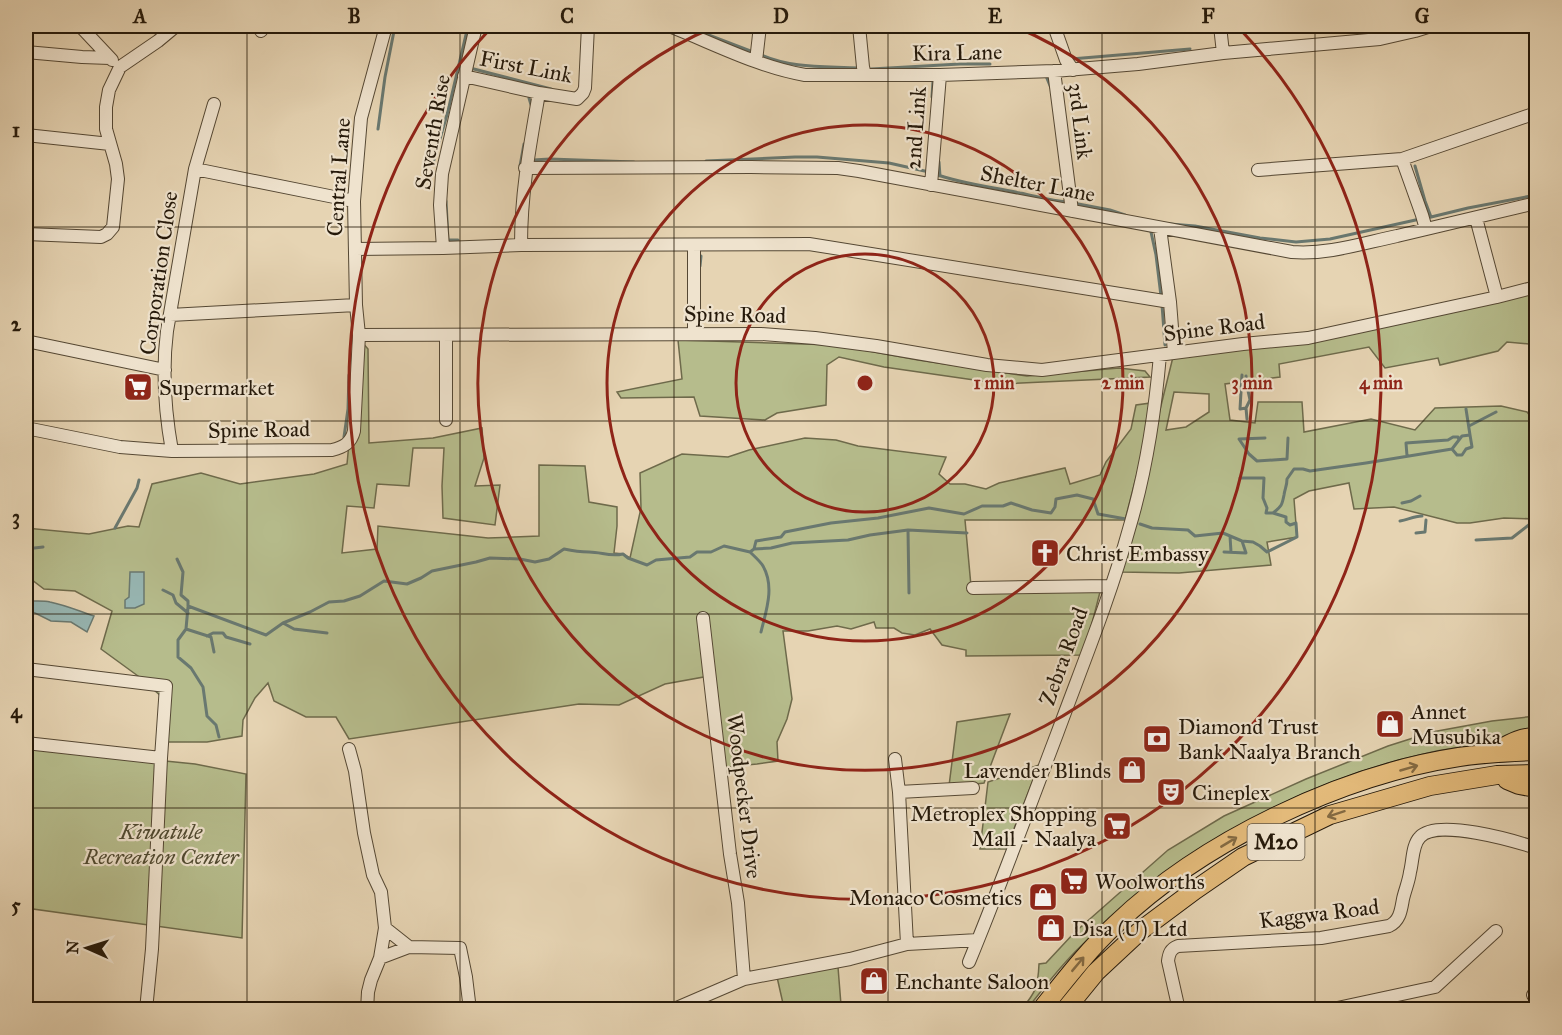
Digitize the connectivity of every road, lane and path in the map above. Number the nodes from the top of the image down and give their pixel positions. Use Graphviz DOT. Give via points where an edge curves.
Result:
graph roads {
  1 [pos="80,26"];
  2 [pos="176,26"];
  3 [pos="386,26"];
  4 [pos="476,26"];
  5 [pos="588,26"];
  6 [pos="669,26"];
  7 [pos="760,26"];
  8 [pos="859,26"];
  9 [pos="1054,26"];
  10 [pos="1220,26"];
  11 [pos="1431,26"];
  12 [pos="26,52"];
  13 [pos="1223,53"];
  14 [pos="757,56"];
  15 [pos="110,58"];
  16 [pos="120,67"];
  17 [pos="1073,70"];
  18 [pos="864,71"];
  19 [pos="1054,71"];
  20 [pos="940,75"];
  21 [pos="464,76"];
  22 [pos="538,93"];
  23 [pos="214,104"];
  24 [pos="1536,113"];
  25 [pos="26,135"];
  26 [pos="110,144"];
  27 [pos="1402,159"];
  28 [pos="525,168"];
  29 [pos="195,169"];
  30 [pos="1258,170"];
  31 [pos="932,177"];
  32 [pos="354,201"];
  33 [pos="1536,203"];
  34 [pos="1072,211"];
  35 [pos="1476,218"];
  36 [pos="1424,222"];
  37 [pos="1160,228"];
  38 [pos="26,234"];
  39 [pos="520,245"];
  40 [pos="694,245"];
  41 [pos="442,248"];
  42 [pos="355,249"];
  43 [pos="1536,287"];
  44 [pos="1497,297"];
  45 [pos="1164,301"];
  46 [pos="356,305"];
  47 [pos="170,315"];
  48 [pos="694,333"];
  49 [pos="359,335"];
  50 [pos="446,335"];
  51 [pos="26,340"];
  52 [pos="1174,353"];
  53 [pos="1160,355"];
  54 [pos="165,370"];
  55 [pos="446,420"];
  56 [pos="26,428"];
  57 [pos="172,451"];
  58 [pos="1110,586"];
  59 [pos="973,588"];
  60 [pos="703,618"];
  61 [pos="26,669"];
  62 [pos="1536,737"];
  63 [pos="26,743"];
  64 [pos="349,749"];
  65 [pos="1536,751"];
  66 [pos="1494,754"];
  67 [pos="161,758"];
  68 [pos="895,759"];
  69 [pos="1536,774"];
  70 [pos="1497,776"];
  71 [pos="974,788"];
  72 [pos="1536,788"];
  73 [pos="899,792"];
  74 [pos="1536,848"];
  75 [pos="385,928"];
  76 [pos="1496,931"];
  77 [pos="978,940"];
  78 [pos="907,944"];
  79 [pos="409,947"];
  80 [pos="380,958"];
  81 [pos="969,962"];
  82 [pos="744,980"];
  83 [pos="146,1010"];
  84 [pos="368,1010"];
  85 [pos="470,1010"];
  86 [pos="672,1010"];
  87 [pos="1041,1010"];
  88 [pos="1065,1010"];
  89 [pos="1179,1010"];
  90 [pos="1328,1010"];
  1 -- 15 [label="street"];
  2 -- 16 [label="street"];
  3 -- 32 [label="street, Central Lane" via="361,118"];
  4 -- 21 [label="street, Seventh Rise"];
  5 -- 22 [label="street, First Link" via="583,93 577,99"];
  6 -- 14 [label="street, Kira Lane"];
  7 -- 14 [label="street"];
  8 -- 18 [label="street"];
  9 -- 17 [label="street"];
  10 -- 13 [label="street"];
  11 -- 13 [label="street, Kira Lane" via="1380,39"];
  12 -- 15 [label="street"];
  13 -- 17 [label="street, Kira Lane"];
  14 -- 18 [label="street, Kira Lane" via="789,72 805,75"];
  15 -- 16 [label="street"];
  16 -- 26 [label="street" via="106,107"];
  17 -- 19 [label="street, Kira Lane"];
  18 -- 20 [label="street, Kira Lane"];
  19 -- 20 [label="street, Kira Lane"];
  19 -- 34 [label="street, 3rd Link"];
  20 -- 31 [label="street, 2nd Link"];
  21 -- 22 [label="street, First Link"];
  21 -- 41 [label="street, Seventh Rise" via="442,174"];
  22 -- 28 [label="street"];
  23 -- 29 [label="street, Corporation Close"];
  24 -- 27 [label="street"];
  25 -- 26 [label="street"];
  26 -- 38 [label="street" via="118,179 114,220 107,234"];
  27 -- 30 [label="street"];
  27 -- 36 [label="street"];
  28 -- 31 [label="street, Shelter Lane" via="838,168"];
  28 -- 39 [label="street"];
  29 -- 32 [label="street"];
  29 -- 47 [label="street, Corporation Close"];
  31 -- 34 [label="street, Shelter Lane"];
  32 -- 42 [label="street, Central Lane"];
  33 -- 35 [label="street, Shelter Lane"];
  34 -- 37 [label="street, Shelter Lane"];
  35 -- 36 [label="street, Shelter Lane"];
  35 -- 44 [label="street"];
  36 -- 37 [label="street, Shelter Lane" via="1305,254"];
  37 -- 45 [label="street"];
  39 -- 40 [label="street"];
  39 -- 41 [label="street"];
  40 -- 45 [label="street" via="809,244"];
  40 -- 48 [label="street"];
  41 -- 42 [label="street"];
  42 -- 46 [label="street, Central Lane"];
  43 -- 44 [label="street, Spine Road"];
  44 -- 52 [label="street, Spine Road" via="1308,338"];
  45 -- 52 [label="street"];
  46 -- 47 [label="street"];
  46 -- 49 [label="street, Central Lane"];
  47 -- 54 [label="street, Corporation Close"];
  48 -- 50 [label="street, Spine Road"];
  48 -- 53 [label="street, Spine Road" via="815,338 1042,370"];
  49 -- 50 [label="street, Spine Road"];
  49 -- 57 [label="street, Spine Road" via="354,430 344,447"];
  50 -- 55 [label="street"];
  51 -- 54 [label="street"];
  52 -- 53 [label="street, Spine Road"];
  53 -- 58 [label="street, Zebra Road" via="1156,404 1139,488"];
  54 -- 57 [label="street, Corporation Close"];
  56 -- 57 [label="street, Spine Road" via="120,447"];
  58 -- 59 [label="street"];
  58 -- 77 [label="street, Zebra Road"];
  60 -- 82 [label="street, Woodpecker Drive"];
  61 -- 67 [label="street" via="166,686"];
  62 -- 66 [label="highway" via="1513,741"];
  63 -- 67 [label="street"];
  64 -- 75 [label="street" via="373,875 381,892"];
  65 -- 66 [label="highway, M20"];
  87 -- 66 [label="highway, M20, one-way" via="1117,923 1161,885 1237,837 1313,799 1365,781 1460,756"];
  67 -- 83 [label="street"];
  68 -- 73 [label="street"];
  69 -- 70 [label="highway, M20"];
  70 -- 72 [label="highway"];
  70 -- 88 [label="highway, M20, one-way" via="1430,786 1330,815 1244,857 1140,931 1096,972"];
  71 -- 73 [label="street"];
  73 -- 78 [label="street"];
  74 -- 89 [label="street, Kaggwa Road" via="1474,832 1426,832 1415,846 1395,923 1321,938 1173,947 1168,961"];
  75 -- 79 [label="street"];
  75 -- 80 [label="street"];
  76 -- 90 [label="street" via="1434,987"];
  77 -- 78 [label="street"];
  77 -- 81 [label="street, Zebra Road"];
  78 -- 82 [label="street"];
  79 -- 80 [label="street"];
  79 -- 85 [label="street" via="460,948"];
  80 -- 84 [label="street" via="368,992"];
  82 -- 86 [label="street"];
}
